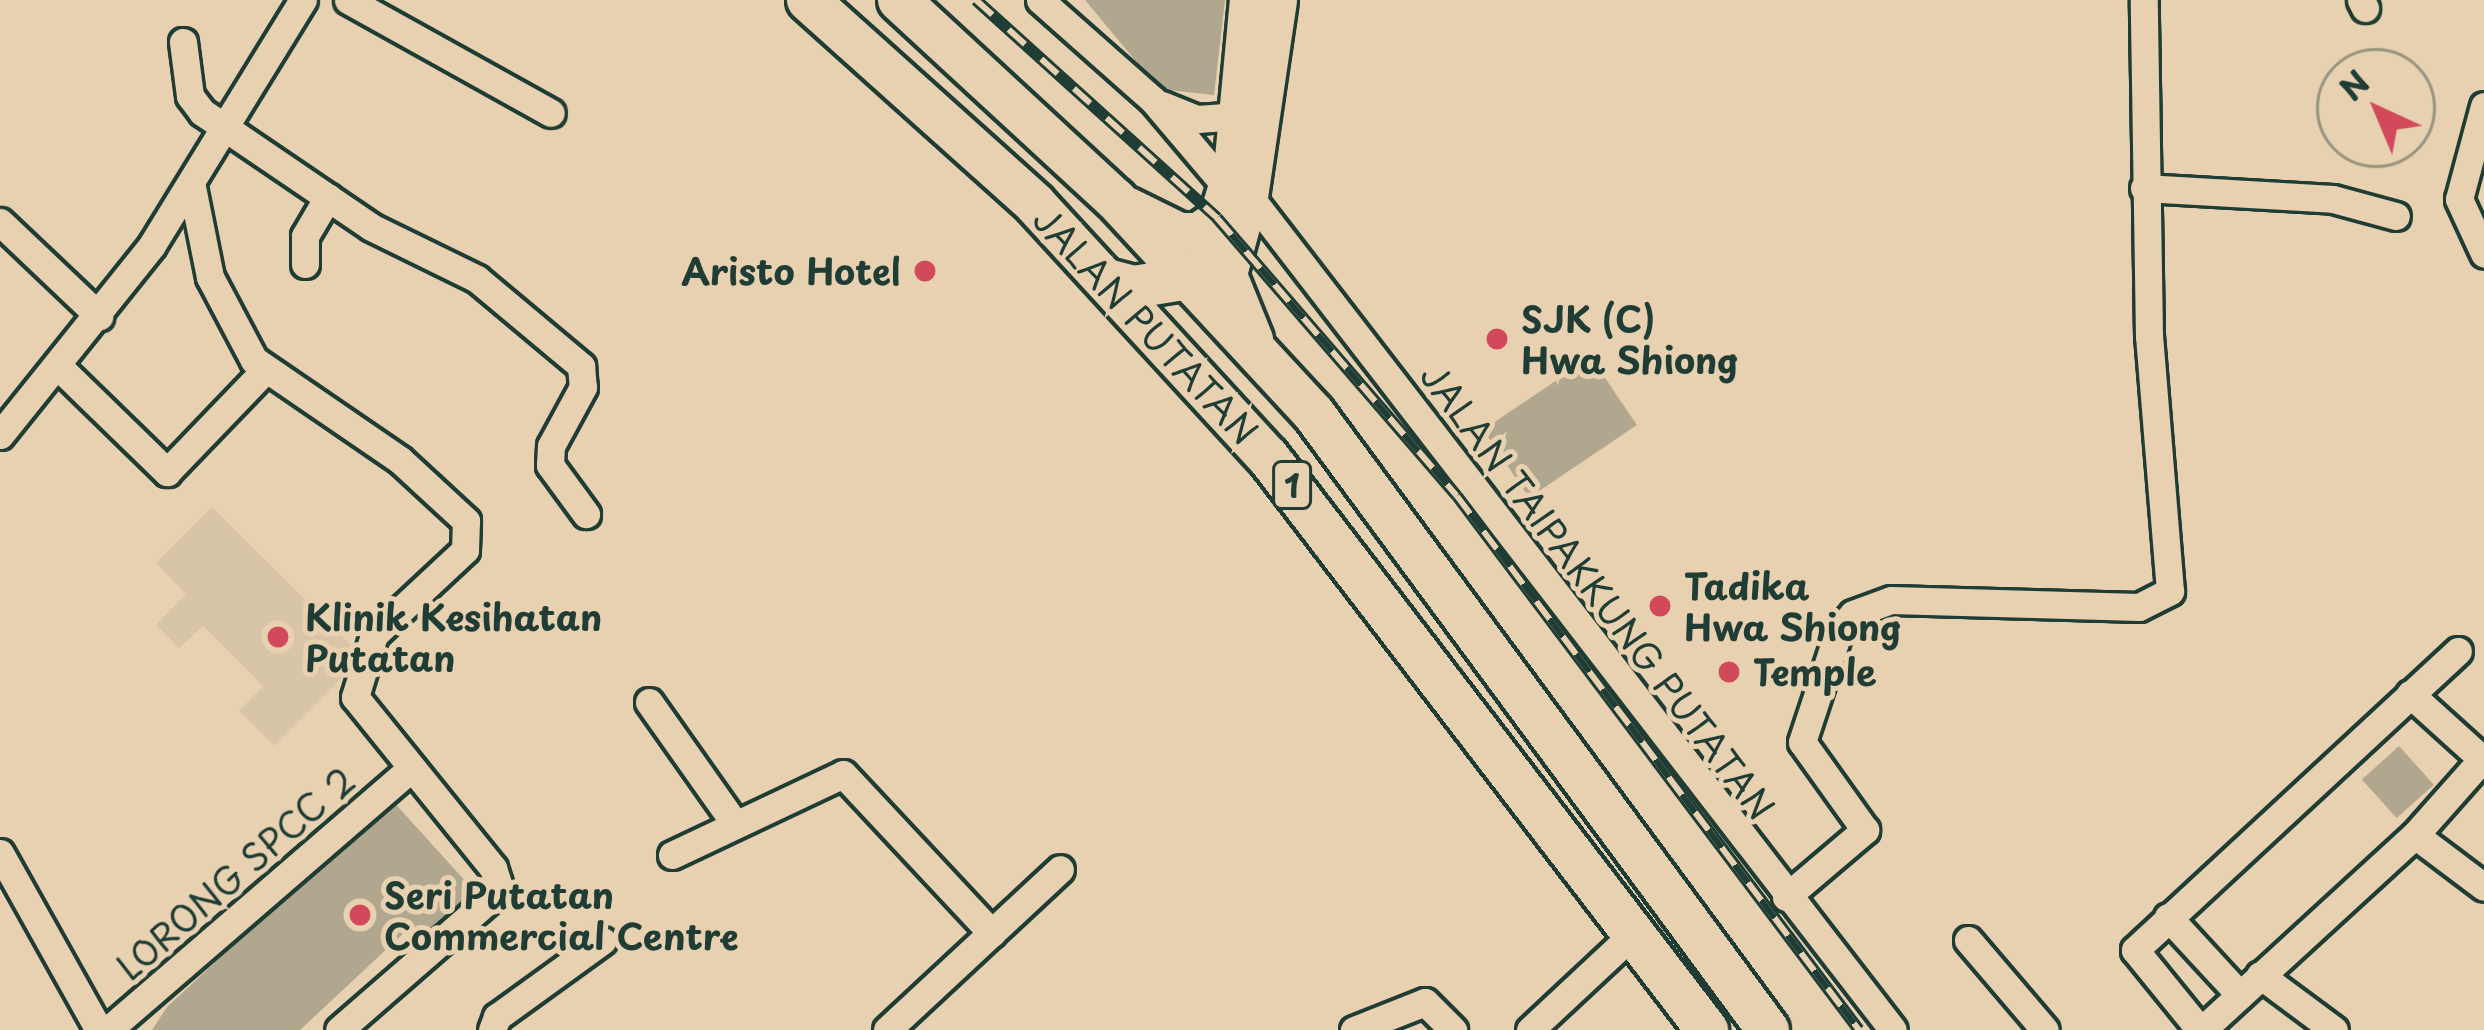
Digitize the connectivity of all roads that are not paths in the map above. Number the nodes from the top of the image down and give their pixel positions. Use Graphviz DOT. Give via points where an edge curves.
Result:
graph roads {
  1 [pos="303,0"];
  2 [pos="348,0"];
  3 [pos="808,0"];
  4 [pos="898,0"];
  5 [pos="1040,0"];
  6 [pos="1248,0"];
  7 [pos="1279,0"];
  8 [pos="2144,0"];
  9 [pos="183,42"];
  10 [pos="1153,100"];
  11 [pos="2484,106"];
  12 [pos="551,113"];
  13 [pos="1236,116"];
  14 [pos="228,129"];
  15 [pos="192,187"];
  16 [pos="2144,188"];
  17 [pos="1239,193"];
  18 [pos="328,196"];
  19 [pos="1115,199"];
  20 [pos="2396,217"];
  21 [pos="0,222"];
  22 [pos="1234,239"];
  23 [pos="152,245"];
  24 [pos="2484,253"];
  25 [pos="205,258"];
  26 [pos="305,264"];
  27 [pos="1189,278"];
  28 [pos="1110,281"];
  29 [pos="99,316"];
  30 [pos="1267,360"];
  31 [pos="59,367"];
  32 [pos="265,370"];
  33 [pos="1314,414"];
  34 [pos="0,435"];
  35 [pos="1268,457"];
  36 [pos="586,514"];
  37 [pos="2458,651"];
  38 [pos="2410,694"];
  39 [pos="649,702"];
  40 [pos="2483,758"];
  41 [pos="410,770"];
  42 [pos="735,824"];
  43 [pos="2414,835"];
  44 [pos="0,853"];
  45 [pos="672,855"];
  46 [pos="1060,869"];
  47 [pos="2484,887"];
  48 [pos="1786,897"];
  49 [pos="2168,917"];
  50 [pos="992,933"];
  51 [pos="1634,933"];
  52 [pos="1968,940"];
  53 [pos="602,941"];
  54 [pos="2260,975"];
  55 [pos="2240,995"];
  56 [pos="104,1030"];
  57 [pos="339,1030"];
  58 [pos="492,1030"];
  59 [pos="886,1030"];
  60 [pos="1354,1030"];
  61 [pos="1453,1030"];
  62 [pos="1530,1030"];
  63 [pos="1707,1030"];
  64 [pos="1768,1030"];
  65 [pos="1893,1030"];
  66 [pos="2044,1030"];
  67 [pos="2201,1030"];
  68 [pos="2334,1030"];
  1 -- 14 [label="street"];
  2 -- 12 [label="street"];
  3 -- 28 [label="highway, JALAN PUTATAN / 1"];
  4 -- 19 [label="highway, JALAN PUTATAN / 1"];
  5 -- 10 [label="street, JALAN TAIPAKKUNG PUTATAN"];
  6 -- 13 [label="main road"];
  7 -- 17 [label="main road"];
  8 -- 16 [label="street"];
  9 -- 14 [label="street" via="190,96"];
  10 -- 13 [label="street" via="1197,119"];
  10 -- 17 [label="street, JALAN TAIPAKKUNG PUTATAN"];
  11 -- 24 [label="street" via="2459,200"];
  13 -- 17 [label="main road"];
  14 -- 15 [label="street"];
  14 -- 18 [label="street"];
  15 -- 23 [label="street"];
  15 -- 25 [label="street"];
  16 -- 20 [label="street" via="2333,199"];
  16 -- 48 [label="street" via="2170,591 2139,607 1891,600 1853,614 1839,630 1802,742 1865,830"];
  17 -- 19 [label="main road" via="1198,231 1162,225"];
  17 -- 22 [label="main road"];
  17 -- 48 [label="street, JALAN TAIPAKKUNG PUTATAN" via="1288,240 1292,262 1442,440"];
  18 -- 26 [label="street" via="305,236"];
  18 -- 36 [label="street" via="476,279 581,366 583,387 551,446 550,465"];
  19 -- 27 [label="highway, JALAN PUTATAN / 1"];
  21 -- 29 [label="street"];
  22 -- 27 [label="highway"];
  22 -- 30 [label="main road" via="1228,275"];
  23 -- 25 [label="street"];
  23 -- 29 [label="street"];
  25 -- 32 [label="street" via="230,324"];
  27 -- 28 [label="highway" via="1134,287"];
  27 -- 30 [label="highway, JALAN PUTATAN / 1"];
  28 -- 35 [label="highway, JALAN PUTATAN / 1"];
  29 -- 31 [label="street"];
  30 -- 33 [label="highway, JALAN PUTATAN / 1"];
  31 -- 32 [label="street" via="167,472"];
  31 -- 34 [label="street"];
  32 -- 41 [label="street" via="400,460 466,520 465,550 374,634 355,697"];
  33 -- 35 [label="highway" via="1282,424"];
  33 -- 64 [label="highway, JALAN PUTATAN / 1"];
  35 -- 51 [label="highway, JALAN PUTATAN / 1"];
  37 -- 38 [label="street"];
  38 -- 40 [label="street"];
  38 -- 49 [label="street"];
  39 -- 42 [label="street"];
  40 -- 43 [label="street"];
  41 -- 56 [label="street, LORONG SPCC 2"];
  41 -- 57 [label="street" via="493,868 500,890"];
  42 -- 45 [label="street"];
  42 -- 50 [label="street" via="843,774"];
  43 -- 47 [label="street"];
  43 -- 54 [label="street"];
  44 -- 56 [label="street"];
  46 -- 50 [label="street"];
  48 -- 65 [label="street, JALAN TAIPAKKUNG PUTATAN"];
  49 -- 55 [label="street"];
  49 -- 67 [label="street" via="2135,950 2137,961"];
  50 -- 59 [label="street"];
  51 -- 62 [label="street"];
  51 -- 63 [label="highway, JALAN PUTATAN / 1"];
  52 -- 66 [label="street"];
  53 -- 58 [label="street" via="497,1017"];
  54 -- 55 [label="street"];
  54 -- 68 [label="street"];
  55 -- 67 [label="street"];
  60 -- 61 [label="street" via="1424,1002"];
}
